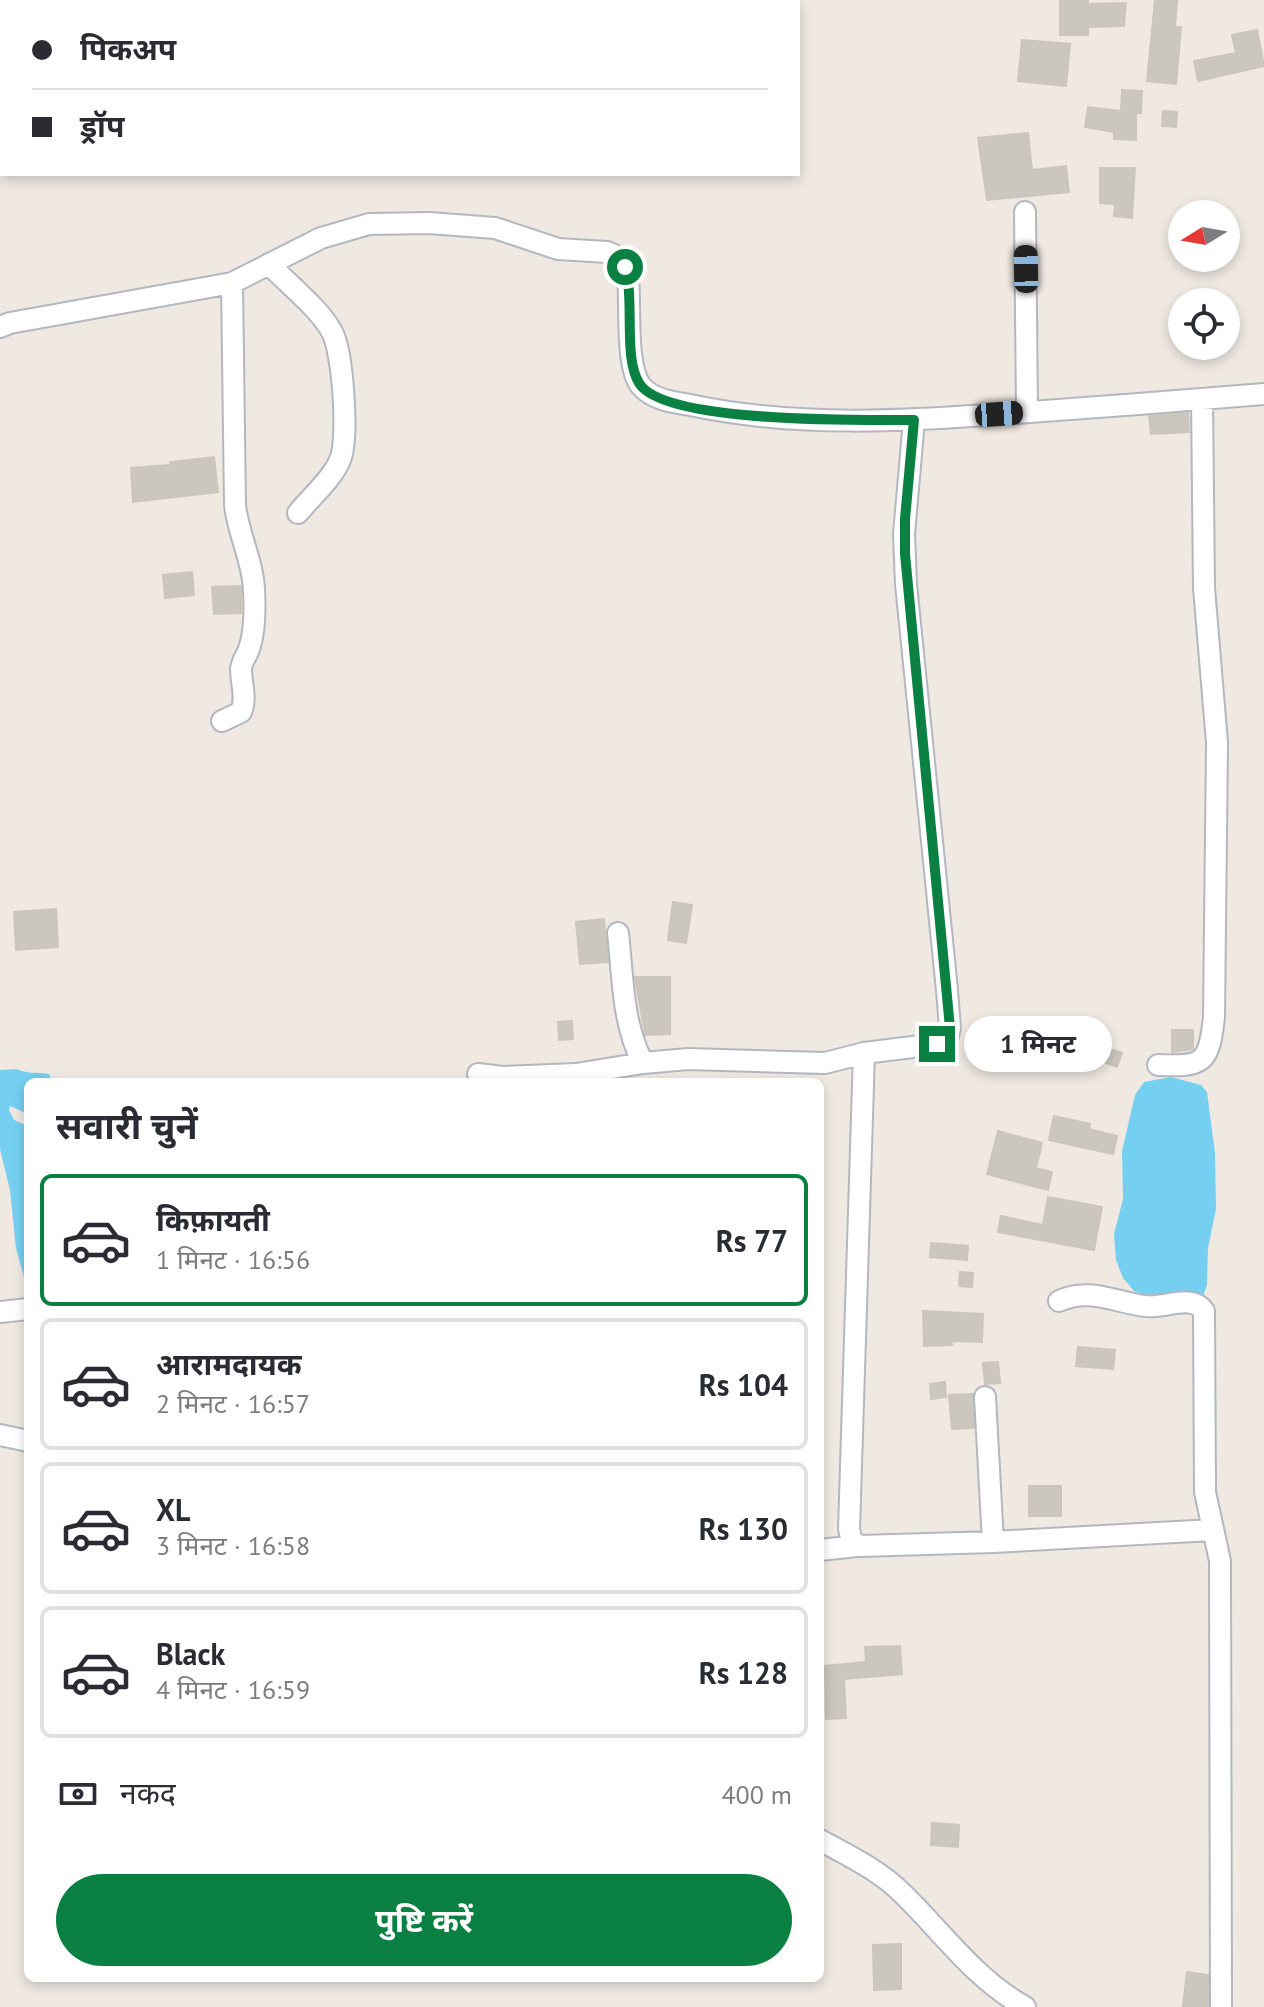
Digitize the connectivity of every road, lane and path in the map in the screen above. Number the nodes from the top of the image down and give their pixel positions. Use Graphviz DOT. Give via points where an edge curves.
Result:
graph roads {
  1 [pos="1025,212"];
  2 [pos="269,264"];
  3 [pos="232,283"];
  4 [pos="0,327"];
  5 [pos="1264,394"];
  6 [pos="1202,399"];
  7 [pos="1027,412"];
  8 [pos="914,420"];
  9 [pos="298,513"];
  10 [pos="222,721"];
  11 [pos="618,933"];
  12 [pos="864,1053"];
  13 [pos="643,1063"];
  14 [pos="1158,1065"];
  15 [pos="478,1074"];
  16 [pos="1059,1301"];
  17 [pos="24,1309"];
  18 [pos="0,1312"];
  19 [pos="985,1397"];
  20 [pos="0,1435"];
  21 [pos="24,1440"];
  22 [pos="1213,1530"];
  23 [pos="993,1542"];
  24 [pos="857,1546"];
  25 [pos="824,1550"];
  26 [pos="824,1842"];
  27 [pos="1025,2007"];
  28 [pos="1221,2007"];
  1 -- 7 [label="street"];
  2 -- 3 [label="street"];
  2 -- 8 [label="street" via="321,238 369,224 467,224 513,232 558,249 607,252 625,267 632,364 651,395 726,413"];
  2 -- 9 [label="street" via="332,333 339,368 343,449 339,462"];
  3 -- 4 [label="street"];
  3 -- 10 [label="street" via="235,505 254,592 251,641 241,665 245,704 241,712"];
  5 -- 6 [label="street"];
  6 -- 7 [label="street"];
  6 -- 14 [label="street" via="1204,588 1217,743 1214,1017 1209,1051 1199,1063"];
  7 -- 8 [label="street"];
  8 -- 12 [label="street" via="904,534 906,584 950,1034 944,1043"];
  11 -- 13 [label="street" via="628,1021"];
  12 -- 13 [label="street" via="810,1064 688,1059"];
  12 -- 24 [label="street" via="849,1529"];
  13 -- 15 [label="street" via="532,1077"];
  16 -- 22 [label="street" via="1080,1294 1145,1307 1190,1302 1201,1306 1206,1329 1205,1492"];
  17 -- 18 [label="street"];
  19 -- 23 [label="street"];
  20 -- 21 [label="street"];
  22 -- 23 [label="street"];
  22 -- 28 [label="street" via="1220,1609"];
  23 -- 24 [label="street"];
  24 -- 25 [label="street"];
  26 -- 27 [label="street" via="879,1874 964,1959"];
}
